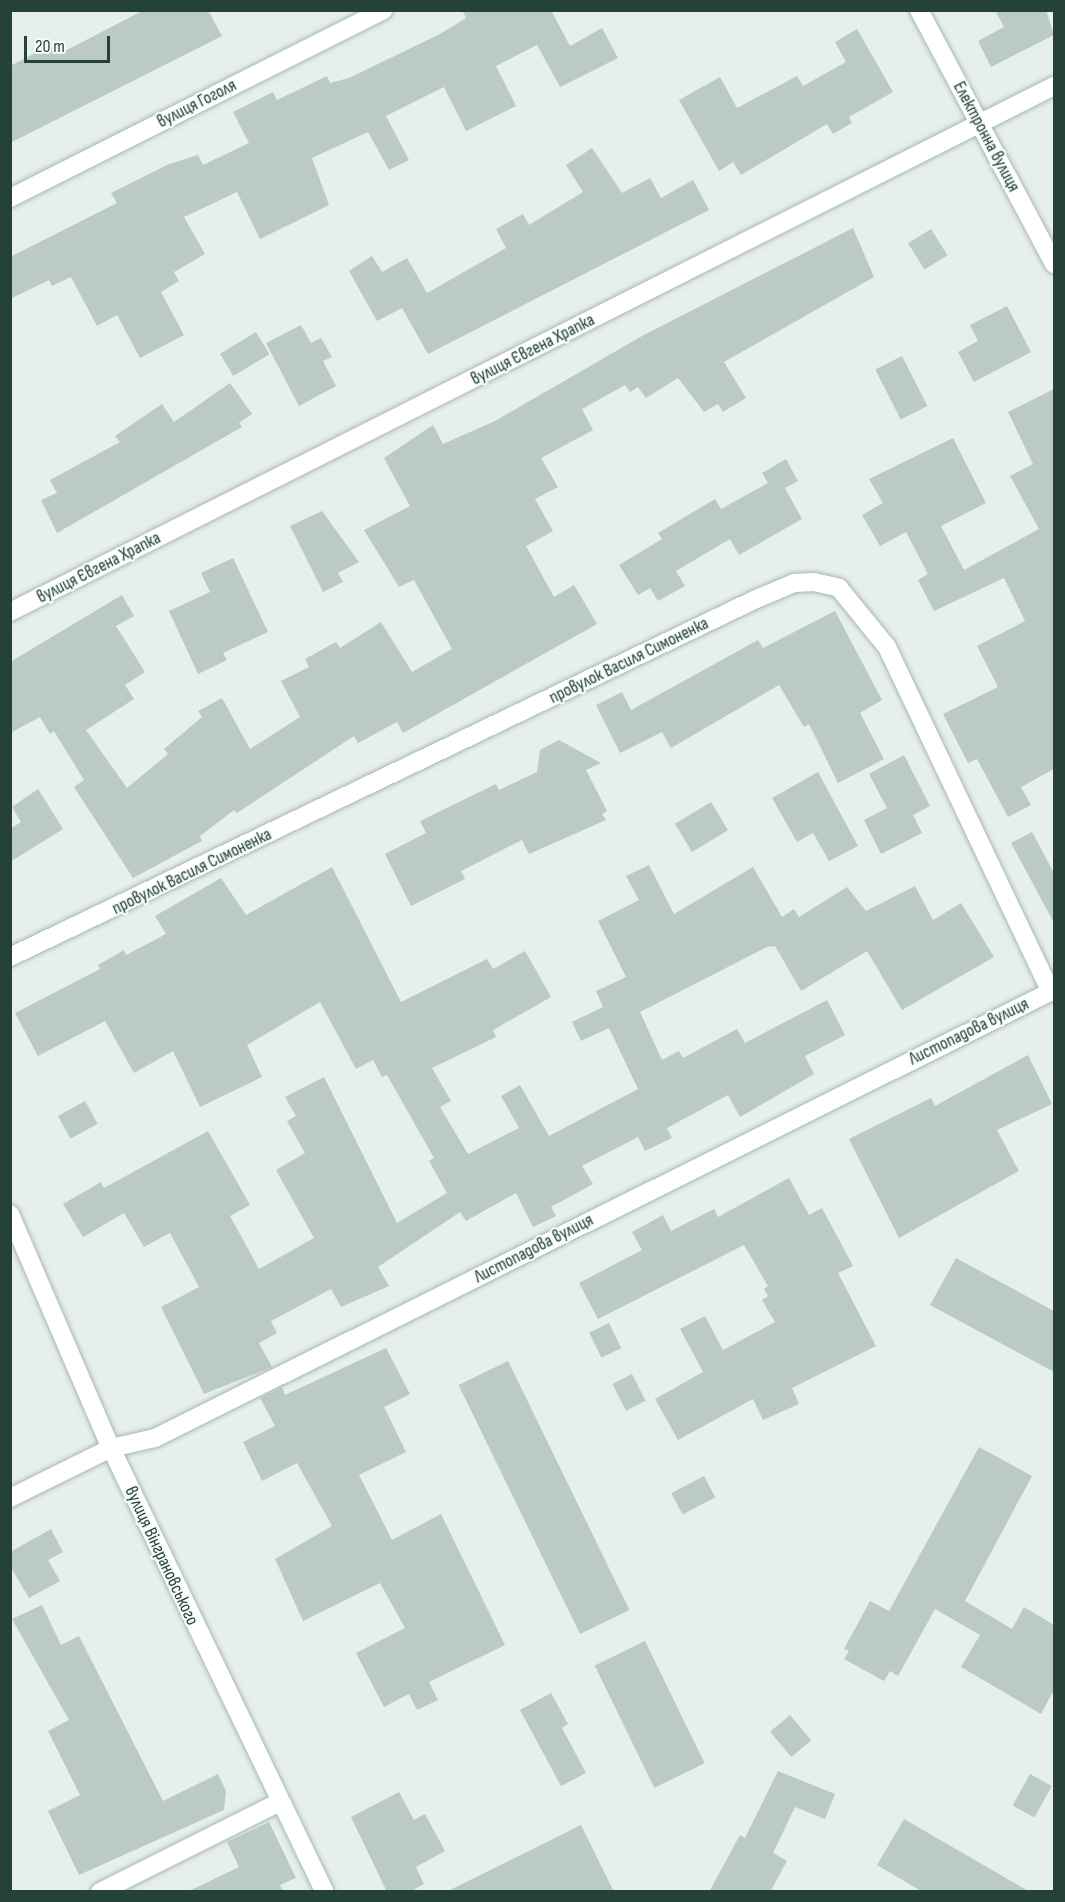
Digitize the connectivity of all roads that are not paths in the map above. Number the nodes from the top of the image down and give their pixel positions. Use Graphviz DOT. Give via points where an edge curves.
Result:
graph roads {
  1 [pos="383,10"];
  2 [pos="919,10"];
  3 [pos="1054,86"];
  4 [pos="979,123"];
  5 [pos="10,198"];
  6 [pos="1054,264"];
  7 [pos="10,612"];
  8 [pos="10,957"];
  9 [pos="1053,991"];
  10 [pos="10,1214"];
  11 [pos="111,1448"];
  12 [pos="10,1498"];
  13 [pos="278,1803"];
  14 [pos="100,1892"];
  15 [pos="325,1892"];
  1 -- 5 [label="street, вулиця Гоголя"];
  2 -- 4 [label="street, Електронна вулиця"];
  3 -- 4 [label="street, вулиця Євгена Храпка"];
  4 -- 6 [label="street, Електронна вулиця"];
  4 -- 7 [label="street, вулиця Євгена Храпка"];
  8 -- 9 [label="street, провулок Василя Симоненка" via="754,600 794,583 814,582 839,588 887,647"];
  9 -- 11 [label="street, Листопадова вулиця" via="155,1438"];
  10 -- 11 [label="street, вулиця Вінграновського"];
  11 -- 12 [label="street, Листопадова вулиця"];
  11 -- 13 [label="street, вулиця Вінграновського"];
  13 -- 14 [label="street"];
  13 -- 15 [label="street, вулиця Вінграновського"];
}
